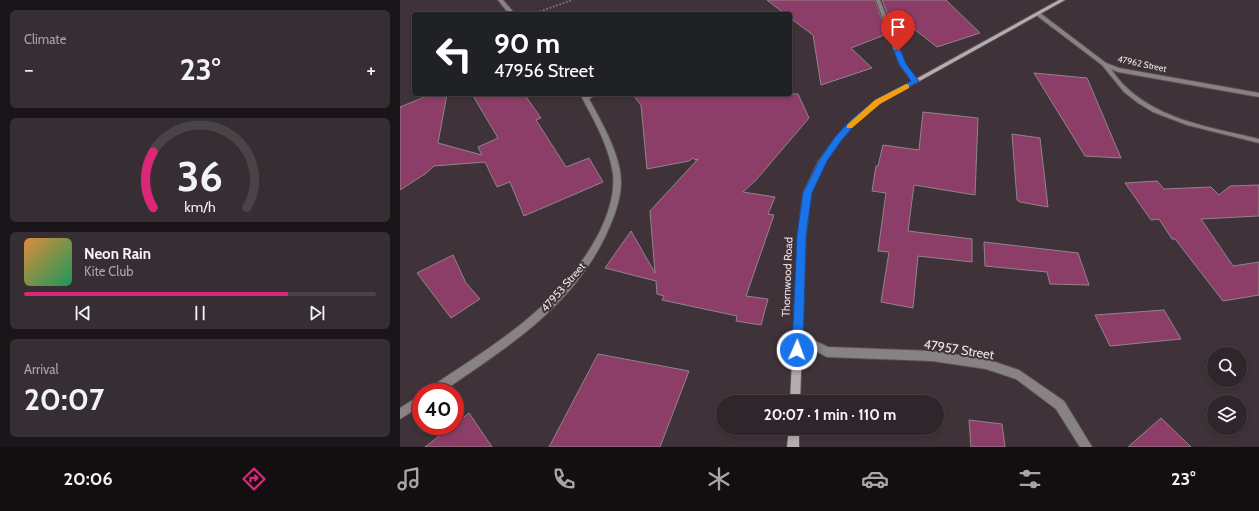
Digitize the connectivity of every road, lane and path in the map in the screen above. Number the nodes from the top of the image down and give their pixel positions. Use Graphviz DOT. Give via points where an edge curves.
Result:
graph roads {
  1 [pos="500,0"];
  2 [pos="572,0"];
  3 [pos="878,0"];
  4 [pos="1063,0"];
  5 [pos="510,12"];
  6 [pos="539,12"];
  7 [pos="1038,14"];
  8 [pos="1104,64"];
  9 [pos="915,81"];
  10 [pos="1259,95"];
  11 [pos="584,96"];
  12 [pos="1259,141"];
  13 [pos="798,337"];
  14 [pos="445,383"];
  15 [pos="795,395"];
  16 [pos="412,406"];
  17 [pos="400,414"];
  18 [pos="794,435"];
  19 [pos="794,447"];
  20 [pos="1086,447"];
  1 -- 5 [label="street"];
  2 -- 6 [label="path"];
  3 -- 9 [label="street" via="902,64"];
  4 -- 7 [label="street, Thornwood Road"];
  7 -- 8 [label="street, 47962 Street"];
  7 -- 9 [label="street, Thornwood Road"];
  8 -- 10 [label="street, 47962 Street" via="1118,70"];
  8 -- 12 [label="street" via="1125,90 1158,113"];
  9 -- 13 [label="street, Thornwood Road" via="878,102 854,122 823,160 807,193 802,235"];
  11 -- 14 [label="street, 47953 Street" via="614,158 617,183 613,206 603,234 580,270 556,298 521,331"];
  13 -- 15 [label="street, Thornwood Road"];
  13 -- 20 [label="street, 47957 Street" via="827,352 932,356 986,364 1019,375 1060,405"];
  16 -- 17 [label="street"];
  18 -- 19 [label="street"];
}
